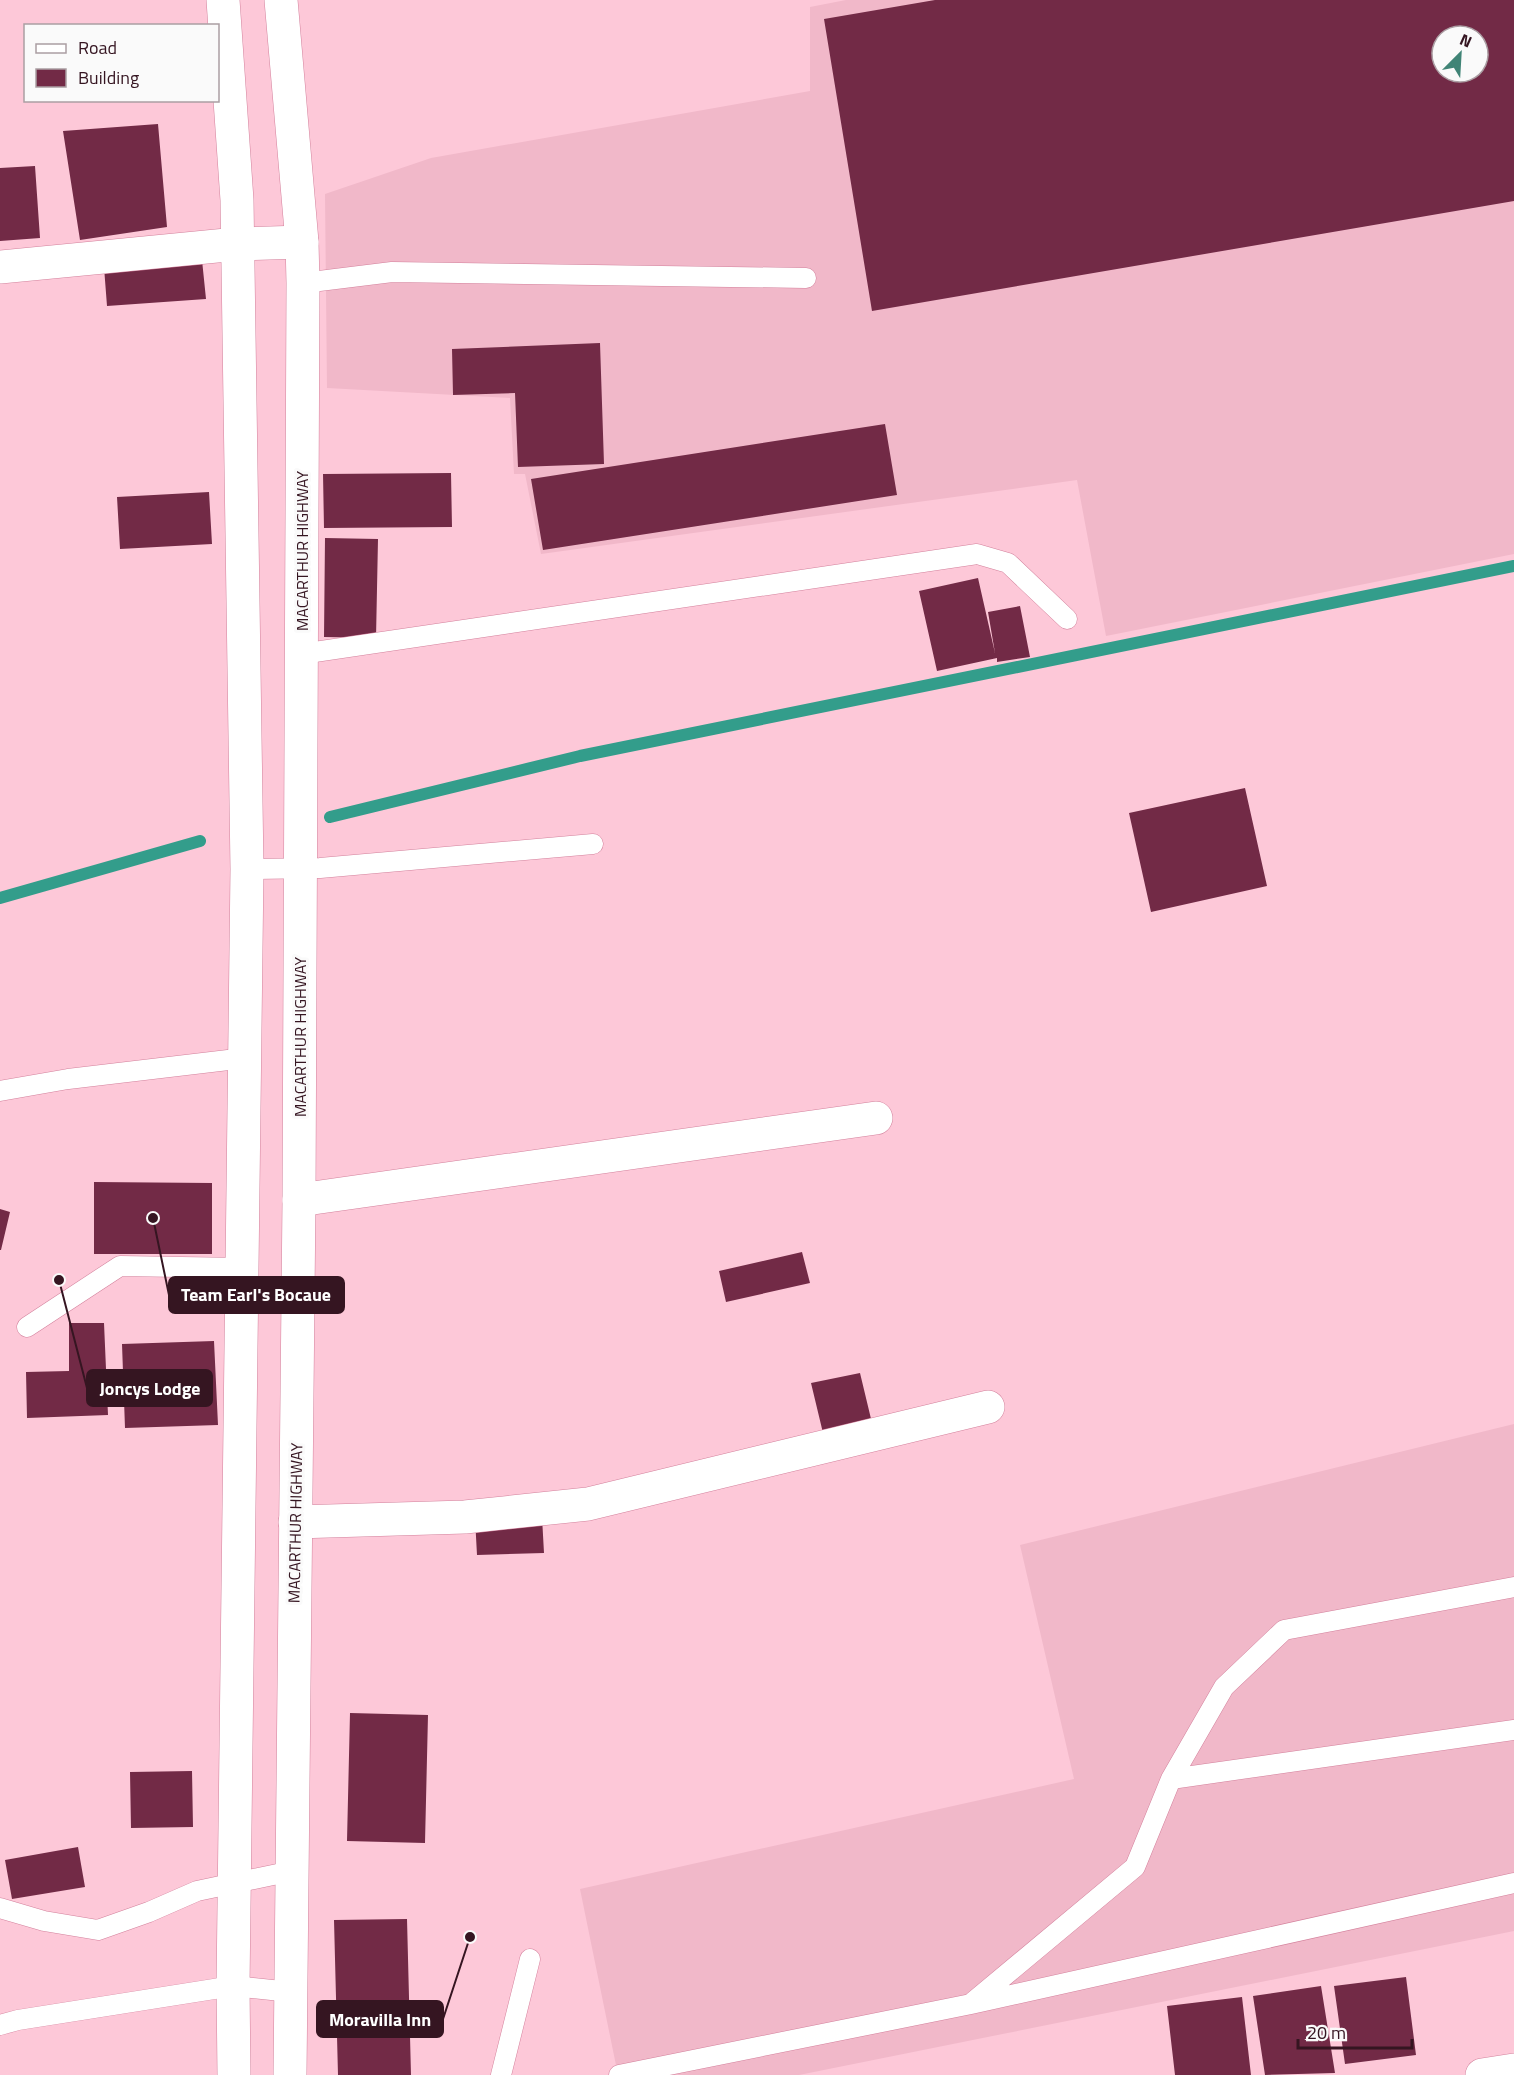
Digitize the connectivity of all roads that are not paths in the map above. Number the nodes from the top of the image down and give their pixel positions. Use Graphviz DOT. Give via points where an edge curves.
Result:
graph roads {
  1 [pos="223,0"];
  2 [pos="281,0"];
  3 [pos="302,243"];
  4 [pos="237,244"];
  5 [pos="0,267"];
  6 [pos="806,278"];
  7 [pos="303,283"];
  8 [pos="1067,619"];
  9 [pos="301,654"];
  10 [pos="593,844"];
  11 [pos="300,868"];
  12 [pos="247,869"];
  13 [pos="244,1058"];
  14 [pos="0,1091"];
  15 [pos="876,1118"];
  16 [pos="299,1200"];
  17 [pos="242,1268"];
  18 [pos="27,1327"];
  19 [pos="988,1407"];
  20 [pos="295,1522"];
  21 [pos="1514,1587"];
  22 [pos="1514,1730"];
  23 [pos="1171,1779"];
  24 [pos="292,1871"];
  25 [pos="234,1882"];
  26 [pos="1514,1883"];
  27 [pos="0,1908"];
  28 [pos="530,1959"];
  29 [pos="232,1986"];
  30 [pos="291,1992"];
  31 [pos="970,2004"];
  32 [pos="0,2025"];
  33 [pos="1514,2070"];
  34 [pos="234,2075"];
  35 [pos="290,2075"];
  36 [pos="501,2075"];
  37 [pos="619,2075"];
  38 [pos="1482,2075"];
  1 -- 4 [label="main road"];
  2 -- 3 [label="main road, MACARTHUR HIGHWAY"];
  3 -- 4 [label="main road"];
  3 -- 7 [label="main road, MACARTHUR HIGHWAY"];
  4 -- 5 [label="main road"];
  4 -- 12 [label="main road"];
  6 -- 7 [label="lane" via="392,272"];
  7 -- 9 [label="main road, MACARTHUR HIGHWAY"];
  8 -- 9 [label="lane" via="1008,563 977,554"];
  9 -- 11 [label="main road, MACARTHUR HIGHWAY"];
  10 -- 11 [label="lane"];
  11 -- 12 [label="lane"];
  11 -- 16 [label="main road, MACARTHUR HIGHWAY"];
  12 -- 13 [label="main road"];
  13 -- 14 [label="lane"];
  13 -- 17 [label="main road"];
  15 -- 16 [label="main road"];
  16 -- 20 [label="main road, MACARTHUR HIGHWAY"];
  17 -- 18 [label="lane" via="120,1266"];
  17 -- 25 [label="main road"];
  19 -- 20 [label="main road" via="588,1504 465,1517"];
  20 -- 24 [label="main road, MACARTHUR HIGHWAY"];
  21 -- 23 [label="lane" via="1284,1630 1224,1687"];
  22 -- 23 [label="lane"];
  23 -- 31 [label="lane" via="1135,1867"];
  24 -- 25 [label="lane"];
  24 -- 30 [label="main road, MACARTHUR HIGHWAY"];
  25 -- 27 [label="lane" via="197,1891 98,1930 44,1921"];
  25 -- 29 [label="main road"];
  26 -- 31 [label="lane"];
  28 -- 36 [label="lane"];
  29 -- 30 [label="lane"];
  29 -- 32 [label="lane"];
  29 -- 34 [label="main road"];
  30 -- 35 [label="main road, MACARTHUR HIGHWAY"];
  31 -- 37 [label="lane"];
  33 -- 38 [label="main road"];
}
